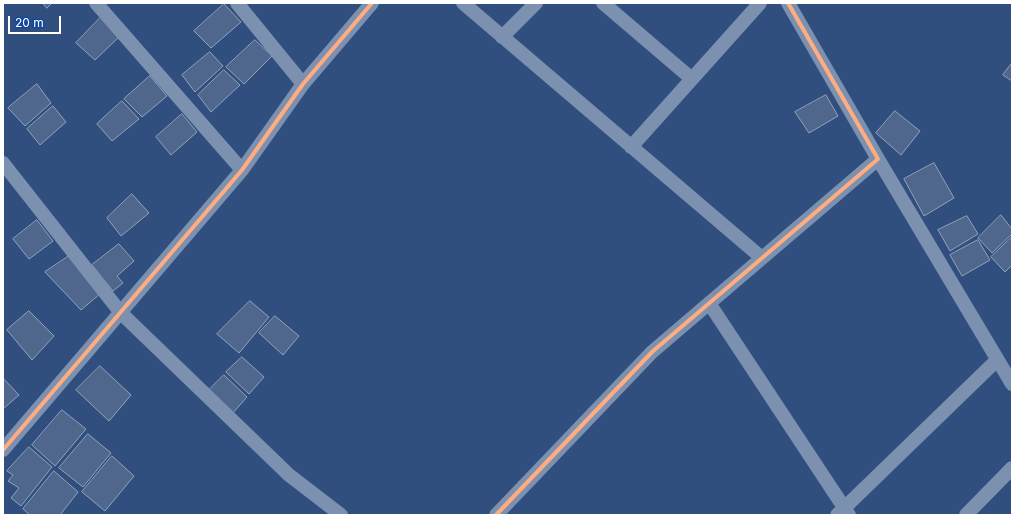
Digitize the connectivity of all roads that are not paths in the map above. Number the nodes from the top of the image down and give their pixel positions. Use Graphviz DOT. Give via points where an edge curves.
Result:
graph roads {
  1 [pos="96,3"];
  2 [pos="237,3"];
  3 [pos="463,3"];
  4 [pos="536,3"];
  5 [pos="603,3"];
  6 [pos="760,3"];
  7 [pos="788,3"];
  8 [pos="368,4"];
  9 [pos="502,37"];
  10 [pos="692,79"];
  11 [pos="303,84"];
  12 [pos="631,147"];
  13 [pos="878,159"];
  14 [pos="3,163"];
  15 [pos="242,170"];
  16 [pos="762,258"];
  17 [pos="709,303"];
  18 [pos="121,313"];
  19 [pos="997,360"];
  20 [pos="1012,384"];
  21 [pos="3,450"];
  22 [pos="1012,468"];
  23 [pos="843,513"];
  24 [pos="341,515"];
  25 [pos="496,515"];
  26 [pos="966,515"];
  1 -- 15 [label="street"];
  2 -- 11 [label="street"];
  3 -- 9 [label="street"];
  4 -- 9 [label="street"];
  5 -- 10 [label="street"];
  6 -- 10 [label="street"];
  7 -- 13 [label="street"];
  8 -- 11 [label="street"];
  9 -- 12 [label="street"];
  10 -- 12 [label="street"];
  11 -- 15 [label="street"];
  12 -- 16 [label="street"];
  13 -- 16 [label="street"];
  13 -- 19 [label="street"];
  14 -- 18 [label="street"];
  15 -- 18 [label="street"];
  16 -- 17 [label="street"];
  17 -- 23 [label="street"];
  17 -- 25 [label="street" via="652,352"];
  18 -- 21 [label="street"];
  18 -- 24 [label="street" via="289,475"];
  19 -- 20 [label="street"];
  19 -- 23 [label="street"];
  22 -- 26 [label="street"];
}
